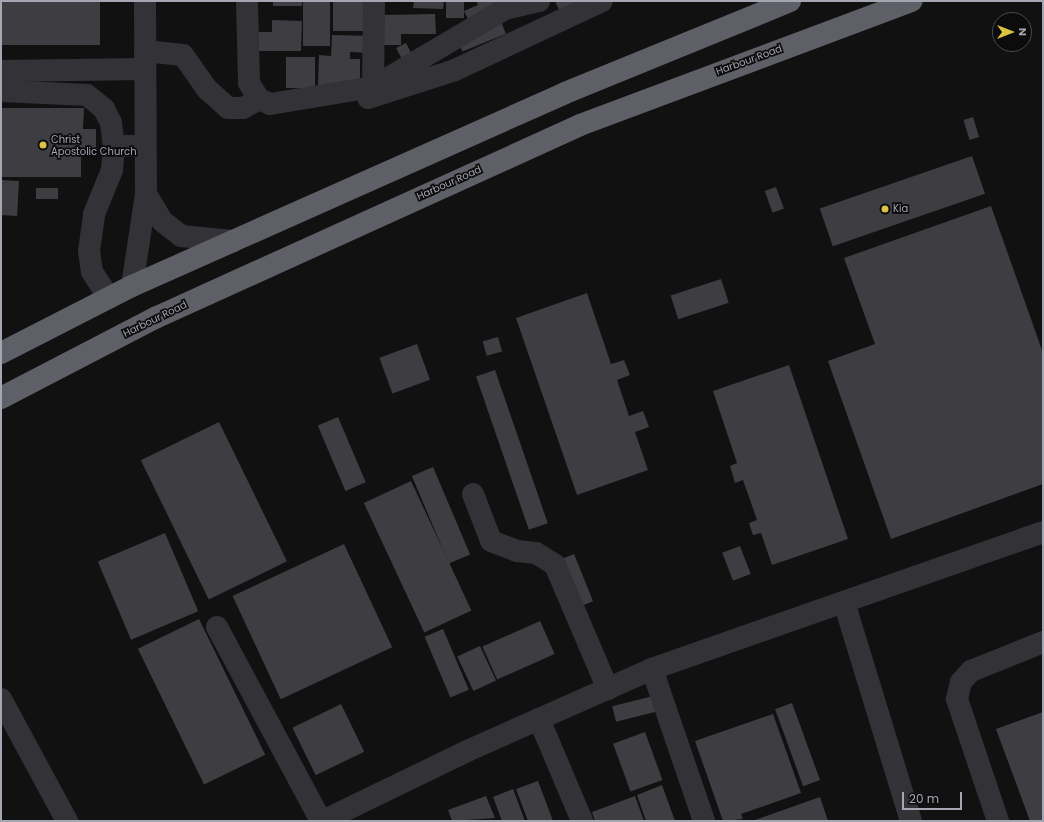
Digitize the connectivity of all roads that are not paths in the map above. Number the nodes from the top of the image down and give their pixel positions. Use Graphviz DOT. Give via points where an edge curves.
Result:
graph roads {
  1 [pos="144,1"];
  2 [pos="247,1"];
  3 [pos="374,1"];
  4 [pos="539,1"];
  5 [pos="602,1"];
  6 [pos="790,1"];
  7 [pos="912,1"];
  8 [pos="505,5"];
  9 [pos="144,60"];
  10 [pos="1,71"];
  11 [pos="373,87"];
  12 [pos="1,91"];
  13 [pos="259,99"];
  14 [pos="283,104"];
  15 [pos="114,146"];
  16 [pos="144,146"];
  17 [pos="146,194"];
  18 [pos="233,241"];
  19 [pos="132,286"];
  20 [pos="109,298"];
  21 [pos="1,353"];
  22 [pos="1,398"];
  23 [pos="473,494"];
  24 [pos="1043,532"];
  25 [pos="844,602"];
  26 [pos="218,628"];
  27 [pos="1043,642"];
  28 [pos="652,669"];
  29 [pos="608,688"];
  30 [pos="1,699"];
  31 [pos="539,719"];
  32 [pos="67,821"];
  33 [pos="322,821"];
  34 [pos="582,821"];
  35 [pos="704,821"];
  36 [pos="911,821"];
  37 [pos="998,821"];
  1 -- 9 [label="street"];
  2 -- 13 [label="street" via="249,83"];
  3 -- 11 [label="street"];
  4 -- 8 [label="street"];
  5 -- 14 [label="street" via="455,70 379,97"];
  6 -- 18 [label="highway" via="565,93"];
  7 -- 22 [label="highway, Harbour Road" via="580,125 154,318"];
  8 -- 11 [label="street"];
  9 -- 10 [label="street"];
  9 -- 13 [label="street" via="182,55 208,89 228,108 244,108"];
  9 -- 16 [label="street"];
  11 -- 14 [label="street"];
  12 -- 15 [label="street" via="87,95 104,109 111,123"];
  13 -- 14 [label="street" via="270,104"];
  15 -- 16 [label="street"];
  15 -- 20 [label="street" via="112,170 94,214 89,251 92,272"];
  16 -- 17 [label="street"];
  17 -- 18 [label="street" via="162,221 181,236"];
  17 -- 19 [label="street"];
  18 -- 19 [label="highway"];
  19 -- 20 [label="highway"];
  20 -- 21 [label="highway"];
  23 -- 29 [label="street" via="491,541 517,551 536,553 555,565"];
  24 -- 25 [label="street"];
  25 -- 28 [label="street"];
  25 -- 36 [label="street"];
  26 -- 33 [label="street"];
  27 -- 37 [label="street" via="971,670 961,682 957,698"];
  28 -- 29 [label="street"];
  28 -- 35 [label="street"];
  29 -- 31 [label="street"];
  30 -- 32 [label="street"];
  31 -- 33 [label="street"];
  31 -- 34 [label="street"];
}
